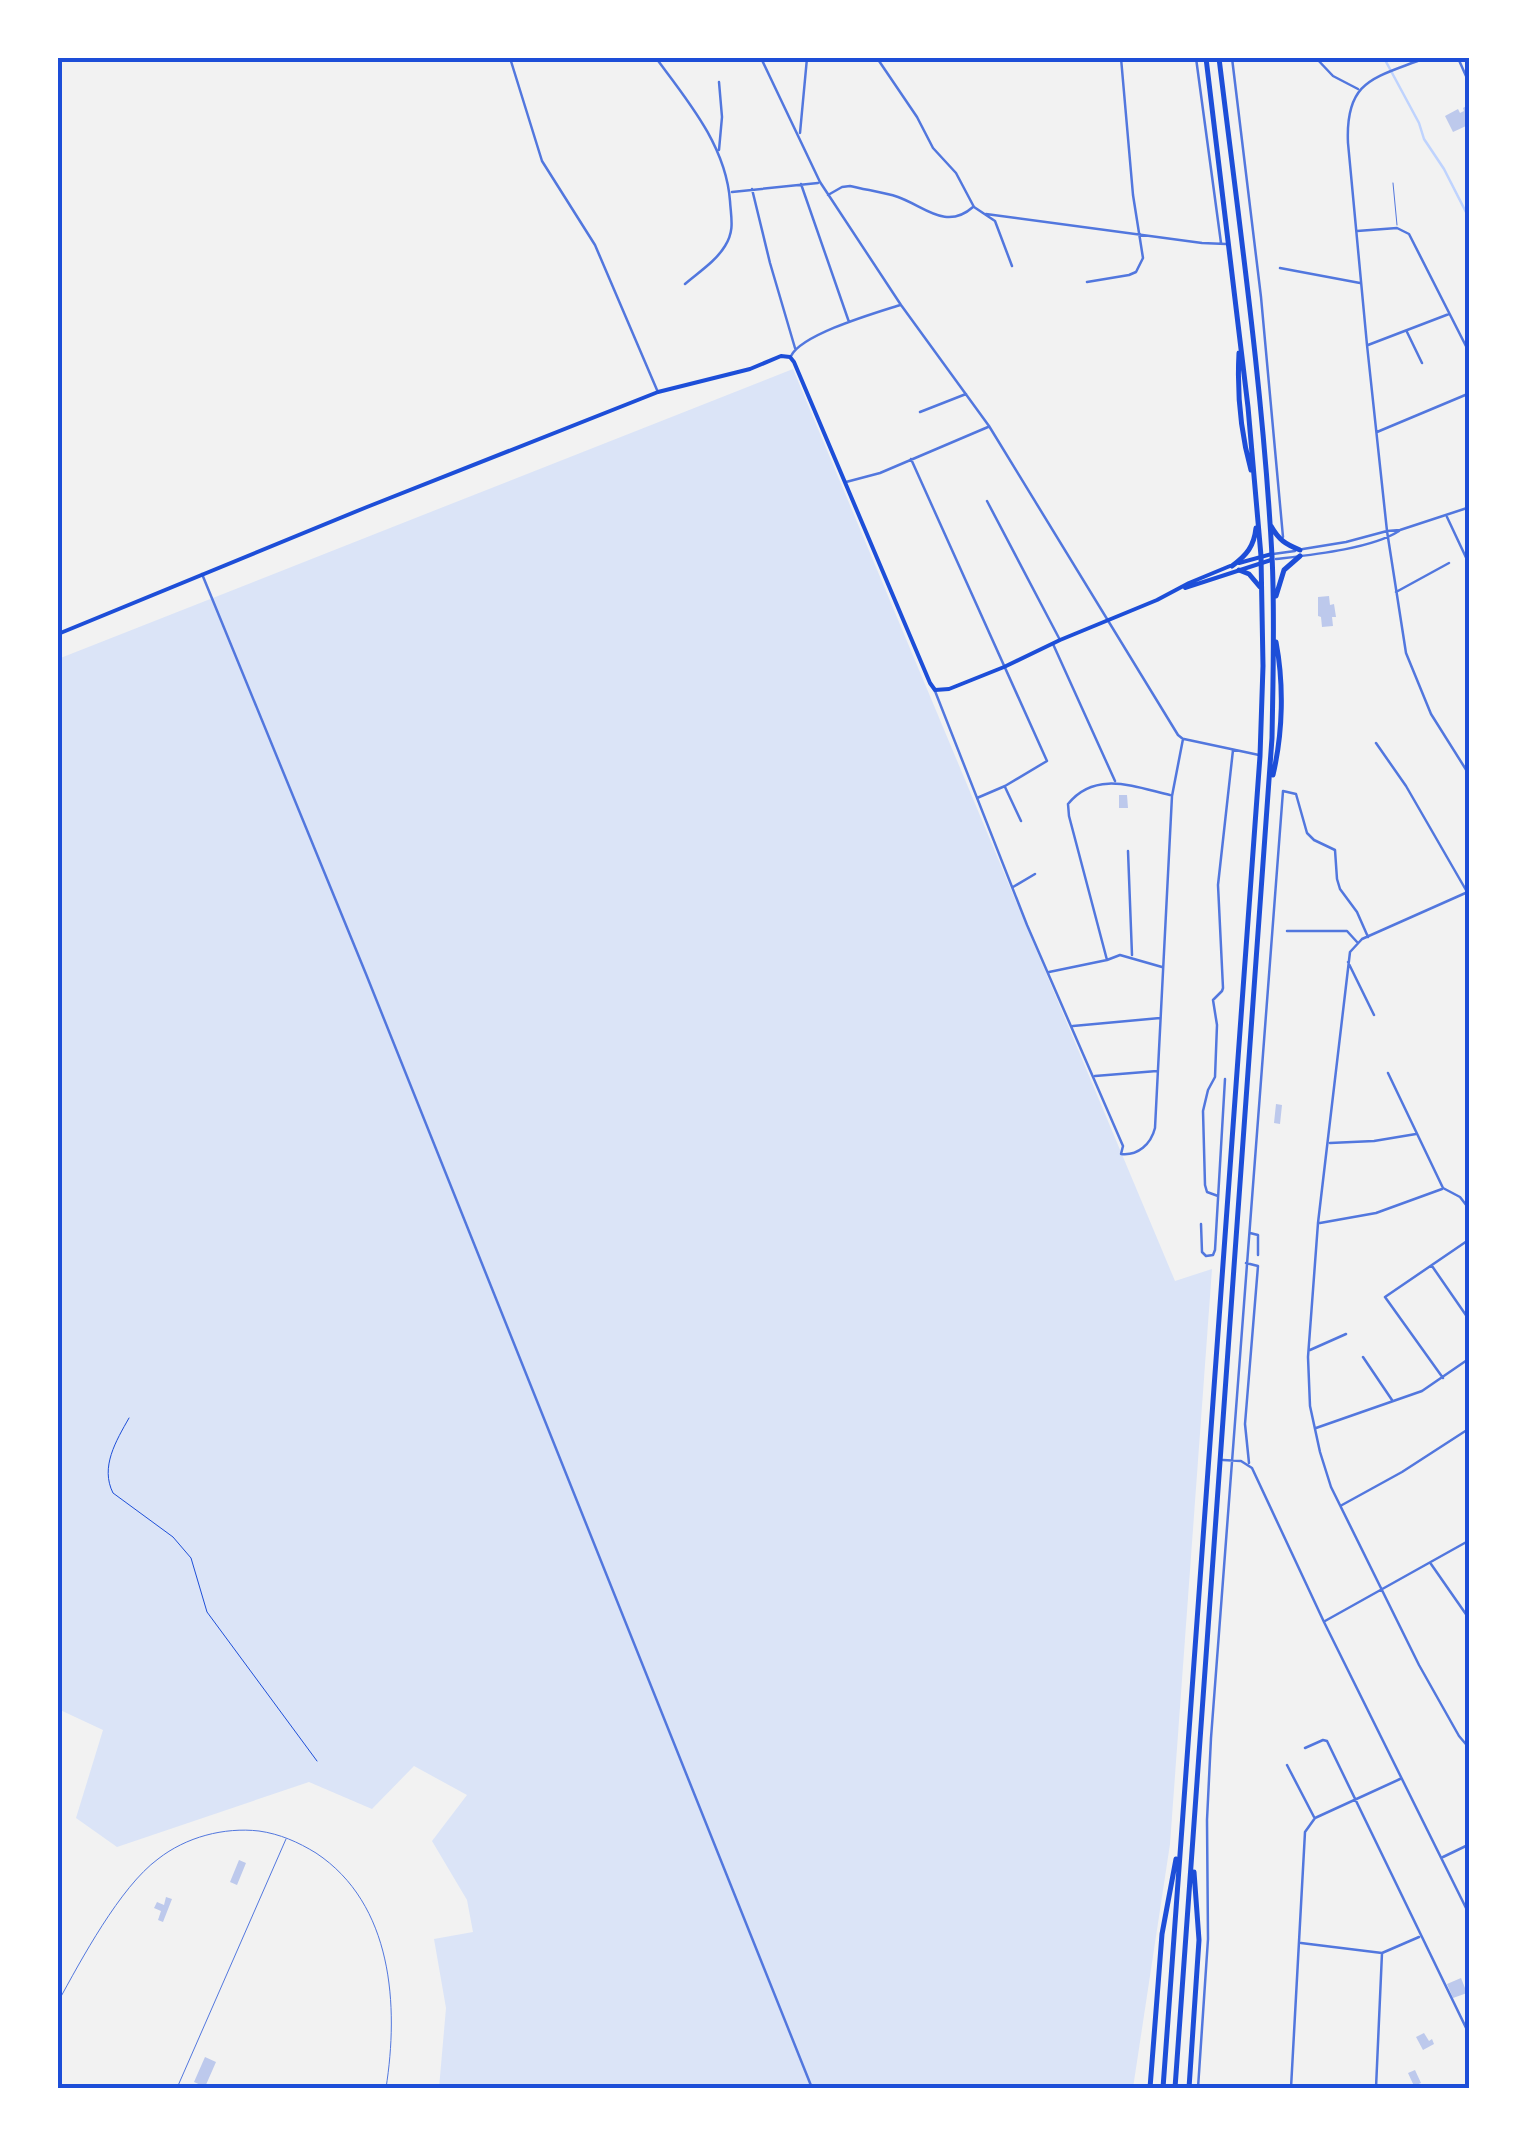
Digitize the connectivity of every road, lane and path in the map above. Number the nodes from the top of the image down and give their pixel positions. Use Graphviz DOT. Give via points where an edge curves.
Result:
graph roads {
  1 [pos="510,58"];
  2 [pos="656,58"];
  3 [pos="761,58"];
  4 [pos="807,58"];
  5 [pos="878,58"];
  6 [pos="1121,58"];
  7 [pos="1196,58"];
  8 [pos="1206,58"];
  9 [pos="1219,58"];
  10 [pos="1232,58"];
  11 [pos="1316,58"];
  12 [pos="1425,58"];
  13 [pos="1458,58"];
  14 [pos="719,82"];
  15 [pos="1470,85"];
  16 [pos="1359,90"];
  17 [pos="800,139"];
  18 [pos="718,151"];
  19 [pos="820,182"];
  20 [pos="801,184"];
  21 [pos="1394,184"];
  22 [pos="752,189"];
  23 [pos="730,192"];
  24 [pos="828,195"];
  25 [pos="974,206"];
  26 [pos="984,213"];
  27 [pos="1397,228"];
  28 [pos="1357,231"];
  29 [pos="1138,234"];
  30 [pos="1221,244"];
  31 [pos="1230,244"];
  32 [pos="1012,266"];
  33 [pos="1280,268"];
  34 [pos="1087,282"];
  35 [pos="1362,283"];
  36 [pos="686,284"];
  37 [pos="901,305"];
  38 [pos="1450,314"];
  39 [pos="849,322"];
  40 [pos="1406,330"];
  41 [pos="1366,345"];
  42 [pos="795,348"];
  43 [pos="1470,354"];
  44 [pos="790,358"];
  45 [pos="1422,363"];
  46 [pos="658,392"];
  47 [pos="967,394"];
  48 [pos="1470,394"];
  49 [pos="920,412"];
  50 [pos="989,426"];
  51 [pos="1376,432"];
  52 [pos="911,460"];
  53 [pos="846,482"];
  54 [pos="987,501"];
  55 [pos="1470,507"];
  56 [pos="1258,515"];
  57 [pos="1447,516"];
  58 [pos="1269,523"];
  59 [pos="1400,530"];
  60 [pos="1387,531"];
  61 [pos="1388,538"];
  62 [pos="1284,544"];
  63 [pos="1300,553"];
  64 [pos="1272,557"];
  65 [pos="1262,559"];
  66 [pos="1448,564"];
  67 [pos="1232,566"];
  68 [pos="1470,566"];
  69 [pos="1239,570"];
  70 [pos="202,574"];
  71 [pos="1180,590"];
  72 [pos="1261,590"];
  73 [pos="1395,592"];
  74 [pos="1274,609"];
  75 [pos="1108,620"];
  76 [pos="58,634"];
  77 [pos="1060,640"];
  78 [pos="1053,644"];
  79 [pos="1004,667"];
  80 [pos="935,690"];
  81 [pos="1183,739"];
  82 [pos="1376,743"];
  83 [pos="1233,750"];
  84 [pos="1260,756"];
  85 [pos="1470,762"];
  86 [pos="1462,765"];
  87 [pos="1470,776"];
  88 [pos="1116,782"];
  89 [pos="1005,786"];
  90 [pos="1172,796"];
  91 [pos="976,799"];
  92 [pos="1021,821"];
  93 [pos="1128,851"];
  94 [pos="1035,874"];
  95 [pos="1012,888"];
  96 [pos="1469,894"];
  97 [pos="1287,931"];
  98 [pos="1368,936"];
  99 [pos="1357,943"];
  100 [pos="1132,956"];
  101 [pos="1107,960"];
  102 [pos="1348,961"];
  103 [pos="1164,968"];
  104 [pos="1046,974"];
  105 [pos="1374,1015"];
  106 [pos="1161,1018"];
  107 [pos="1070,1026"];
  108 [pos="1158,1071"];
  109 [pos="1388,1073"];
  110 [pos="1094,1076"];
  111 [pos="1215,1076"];
  112 [pos="1226,1079"];
  113 [pos="1238,1079"];
  114 [pos="1218,1121"];
  115 [pos="1262,1122"];
  116 [pos="1418,1134"];
  117 [pos="1256,1138"];
  118 [pos="1262,1138"];
  119 [pos="1328,1143"];
  120 [pos="1444,1188"];
  121 [pos="1218,1196"];
  122 [pos="1470,1210"];
  123 [pos="1318,1223"];
  124 [pos="1201,1224"];
  125 [pos="1248,1232"];
  126 [pos="1470,1238"];
  127 [pos="1258,1255"];
  128 [pos="1246,1263"];
  129 [pos="1432,1266"];
  130 [pos="1242,1312"];
  131 [pos="1254,1312"];
  132 [pos="1470,1321"];
  133 [pos="1346,1334"];
  134 [pos="1309,1350"];
  135 [pos="1363,1357"];
  136 [pos="1470,1358"];
  137 [pos="1444,1378"];
  138 [pos="1393,1402"];
  139 [pos="129,1418"];
  140 [pos="1315,1428"];
  141 [pos="1470,1428"];
  142 [pos="1220,1460"];
  143 [pos="1232,1460"];
  144 [pos="1249,1464"];
  145 [pos="1341,1506"];
  146 [pos="1470,1540"];
  147 [pos="1430,1563"];
  148 [pos="1381,1590"];
  149 [pos="1470,1606"];
  150 [pos="1463,1610"];
  151 [pos="1470,1620"];
  152 [pos="1324,1622"];
  153 [pos="1305,1748"];
  154 [pos="1470,1748"];
  155 [pos="317,1761"];
  156 [pos="1287,1765"];
  157 [pos="1401,1778"];
  158 [pos="1354,1800"];
  159 [pos="1315,1818"];
  160 [pos="1181,1837"];
  161 [pos="286,1838"];
  162 [pos="1470,1844"];
  163 [pos="1192,1856"];
  164 [pos="1442,1857"];
  165 [pos="1470,1916"];
  166 [pos="1422,1936"];
  167 [pos="1300,1943"];
  168 [pos="1382,1954"];
  169 [pos="58,2002"];
  170 [pos="1470,2036"];
  171 [pos="177,2088"];
  172 [pos="386,2088"];
  173 [pos="812,2088"];
  174 [pos="1150,2088"];
  175 [pos="1163,2088"];
  176 [pos="1175,2088"];
  177 [pos="1189,2088"];
  178 [pos="1198,2088"];
  179 [pos="1291,2088"];
  180 [pos="1376,2088"];
  1 -- 46 [label="street" via="542,161 595,246"];
  2 -- 18 [label="street"];
  3 -- 17 [label="street"];
  4 -- 17 [label="street"];
  5 -- 25 [label="street"];
  6 -- 29 [label="street"];
  7 -- 30 [label="street"];
  8 -- 31 [label="highway"];
  9 -- 58 [label="highway"];
  10 -- 62 [label="street"];
  11 -- 16 [label="street"];
  12 -- 16 [label="street"];
  13 -- 15 [label="street"];
  14 -- 18 [label="street"];
  16 -- 28 [label="street" via="1347,127"];
  17 -- 19 [label="street"];
  18 -- 23 [label="street"];
  19 -- 20 [label="street"];
  19 -- 24 [label="street"];
  20 -- 22 [label="street"];
  20 -- 39 [label="street"];
  21 -- 27 [label="street"];
  22 -- 23 [label="street"];
  22 -- 42 [label="street"];
  23 -- 36 [label="street" via="734,217 726,245"];
  24 -- 25 [label="street" via="850,186 948,216 963,216"];
  24 -- 37 [label="street"];
  25 -- 26 [label="street"];
  26 -- 29 [label="street"];
  26 -- 32 [label="street" via="994,221"];
  27 -- 28 [label="street"];
  27 -- 38 [label="street" via="1412,238"];
  28 -- 35 [label="street"];
  29 -- 30 [label="street"];
  29 -- 34 [label="street" via="1144,258 1136,272"];
  30 -- 31 [label="street"];
  31 -- 56 [label="highway" via="1245,445"];
  33 -- 35 [label="street"];
  35 -- 41 [label="street"];
  37 -- 39 [label="street"];
  37 -- 47 [label="street"];
  38 -- 40 [label="street"];
  38 -- 43 [label="street"];
  39 -- 42 [label="street"];
  40 -- 41 [label="street"];
  40 -- 45 [label="street"];
  41 -- 51 [label="street"];
  42 -- 44 [label="street"];
  44 -- 46 [label="main road"];
  44 -- 53 [label="main road"];
  46 -- 70 [label="main road"];
  47 -- 49 [label="street"];
  47 -- 50 [label="street"];
  48 -- 51 [label="street"];
  50 -- 52 [label="street"];
  50 -- 75 [label="street"];
  51 -- 60 [label="street"];
  52 -- 53 [label="street"];
  52 -- 79 [label="street"];
  53 -- 80 [label="main road"];
  54 -- 77 [label="street"];
  55 -- 57 [label="street"];
  56 -- 65 [label="highway"];
  56 -- 67 [label="highway" via="1252,547"];
  57 -- 59 [label="street"];
  57 -- 68 [label="street"];
  58 -- 62 [label="highway"];
  58 -- 64 [label="highway"];
  59 -- 60 [label="street"];
  59 -- 61 [label="street"];
  60 -- 61 [label="street"];
  60 -- 63 [label="street"];
  61 -- 63 [label="street"];
  61 -- 73 [label="street"];
  62 -- 63 [label="highway"];
  63 -- 64 [label="street"];
  63 -- 74 [label="highway" via="1284,570"];
  64 -- 65 [label="main road"];
  64 -- 74 [label="highway"];
  65 -- 67 [label="main road"];
  65 -- 69 [label="main road"];
  65 -- 72 [label="highway"];
  66 -- 73 [label="street"];
  67 -- 71 [label="main road"];
  69 -- 71 [label="main road"];
  69 -- 72 [label="highway"];
  70 -- 76 [label="main road"];
  70 -- 173 [label="street"];
  71 -- 75 [label="main road"];
  72 -- 84 [label="highway"];
  73 -- 86 [label="street" via="1411,669"];
  74 -- 142 [label="highway" via="1278,754 1270,787"];
  75 -- 77 [label="main road"];
  75 -- 81 [label="street"];
  77 -- 78 [label="main road"];
  78 -- 79 [label="main road"];
  78 -- 88 [label="street"];
  79 -- 80 [label="main road"];
  79 -- 89 [label="street" via="1047,761"];
  80 -- 91 [label="street"];
  81 -- 83 [label="street"];
  81 -- 90 [label="street"];
  82 -- 96 [label="street"];
  83 -- 84 [label="street"];
  83 -- 111 [label="street" via="1218,885 1224,969 1222,992 1213,1000"];
  84 -- 113 [label="highway"];
  85 -- 86 [label="street"];
  86 -- 87 [label="street"];
  88 -- 90 [label="street"];
  88 -- 101 [label="street" via="1095,785 1068,804"];
  89 -- 91 [label="street"];
  89 -- 92 [label="street"];
  90 -- 103 [label="street"];
  91 -- 95 [label="street"];
  93 -- 100 [label="street"];
  94 -- 95 [label="street"];
  95 -- 104 [label="street"];
  96 -- 98 [label="street"];
  97 -- 99 [label="street" via="1347,931"];
  98 -- 99 [label="street"];
  98 -- 117 [label="street" via="1336,879 1335,850 1307,833 1296,794 1283,791"];
  99 -- 102 [label="street"];
  100 -- 101 [label="street"];
  100 -- 103 [label="street"];
  101 -- 104 [label="street"];
  102 -- 105 [label="street"];
  102 -- 119 [label="street"];
  103 -- 106 [label="street"];
  104 -- 107 [label="street"];
  106 -- 107 [label="street"];
  106 -- 108 [label="street"];
  107 -- 110 [label="street"];
  108 -- 110 [label="street"];
  108 -- 110 [label="street" via="1154,1134 1137,1152 1120,1154 1123,1146"];
  109 -- 116 [label="street"];
  111 -- 112 [label="street"];
  111 -- 121 [label="street" via="1202,1133 1205,1185"];
  112 -- 113 [label="street"];
  112 -- 121 [label="street"];
  113 -- 160 [label="highway"];
  114 -- 115 [label="street"];
  116 -- 119 [label="street"];
  116 -- 120 [label="street"];
  117 -- 118 [label="street"];
  117 -- 125 [label="street"];
  119 -- 123 [label="street"];
  120 -- 122 [label="street"];
  120 -- 123 [label="street" via="1376,1213"];
  121 -- 124 [label="street" via="1210,1256 1202,1252"];
  123 -- 134 [label="street"];
  125 -- 127 [label="street" via="1258,1235"];
  125 -- 128 [label="street"];
  126 -- 129 [label="street"];
  128 -- 130 [label="street"];
  128 -- 131 [label="street" via="1258,1266"];
  129 -- 132 [label="street"];
  129 -- 137 [label="street" via="1385,1297"];
  130 -- 131 [label="street"];
  130 -- 143 [label="street"];
  131 -- 144 [label="street"];
  133 -- 134 [label="street"];
  134 -- 140 [label="street"];
  135 -- 138 [label="street"];
  136 -- 137 [label="street"];
  137 -- 138 [label="street"];
  138 -- 140 [label="street"];
  139 -- 155 [label="path" via="107,1473 112,1493 191,1558 207,1612"];
  140 -- 145 [label="street"];
  141 -- 145 [label="street"];
  142 -- 143 [label="street"];
  142 -- 163 [label="highway"];
  143 -- 144 [label="street"];
  143 -- 178 [label="street" via="1208,1783 1208,1939"];
  144 -- 152 [label="street"];
  145 -- 148 [label="street"];
  146 -- 147 [label="street"];
  147 -- 148 [label="street"];
  147 -- 150 [label="street"];
  148 -- 152 [label="street"];
  148 -- 154 [label="street"];
  149 -- 150 [label="street"];
  150 -- 151 [label="street"];
  152 -- 157 [label="street"];
  153 -- 158 [label="street" via="1327,1741"];
  156 -- 159 [label="street"];
  157 -- 158 [label="street"];
  157 -- 164 [label="street"];
  158 -- 159 [label="street"];
  158 -- 166 [label="street"];
  159 -- 167 [label="street" via="1305,1832"];
  160 -- 174 [label="highway" via="1162,1934"];
  160 -- 175 [label="highway"];
  161 -- 169 [label="street" via="217,1833 154,1861 116,1906"];
  161 -- 171 [label="street"];
  161 -- 172 [label="street" via="344,1876 378,1934 391,1997"];
  162 -- 164 [label="street"];
  163 -- 176 [label="highway"];
  163 -- 177 [label="highway" via="1199,1940"];
  164 -- 165 [label="street"];
  166 -- 168 [label="street"];
  166 -- 170 [label="street"];
  167 -- 168 [label="street"];
  167 -- 179 [label="street"];
  168 -- 180 [label="street"];
}
